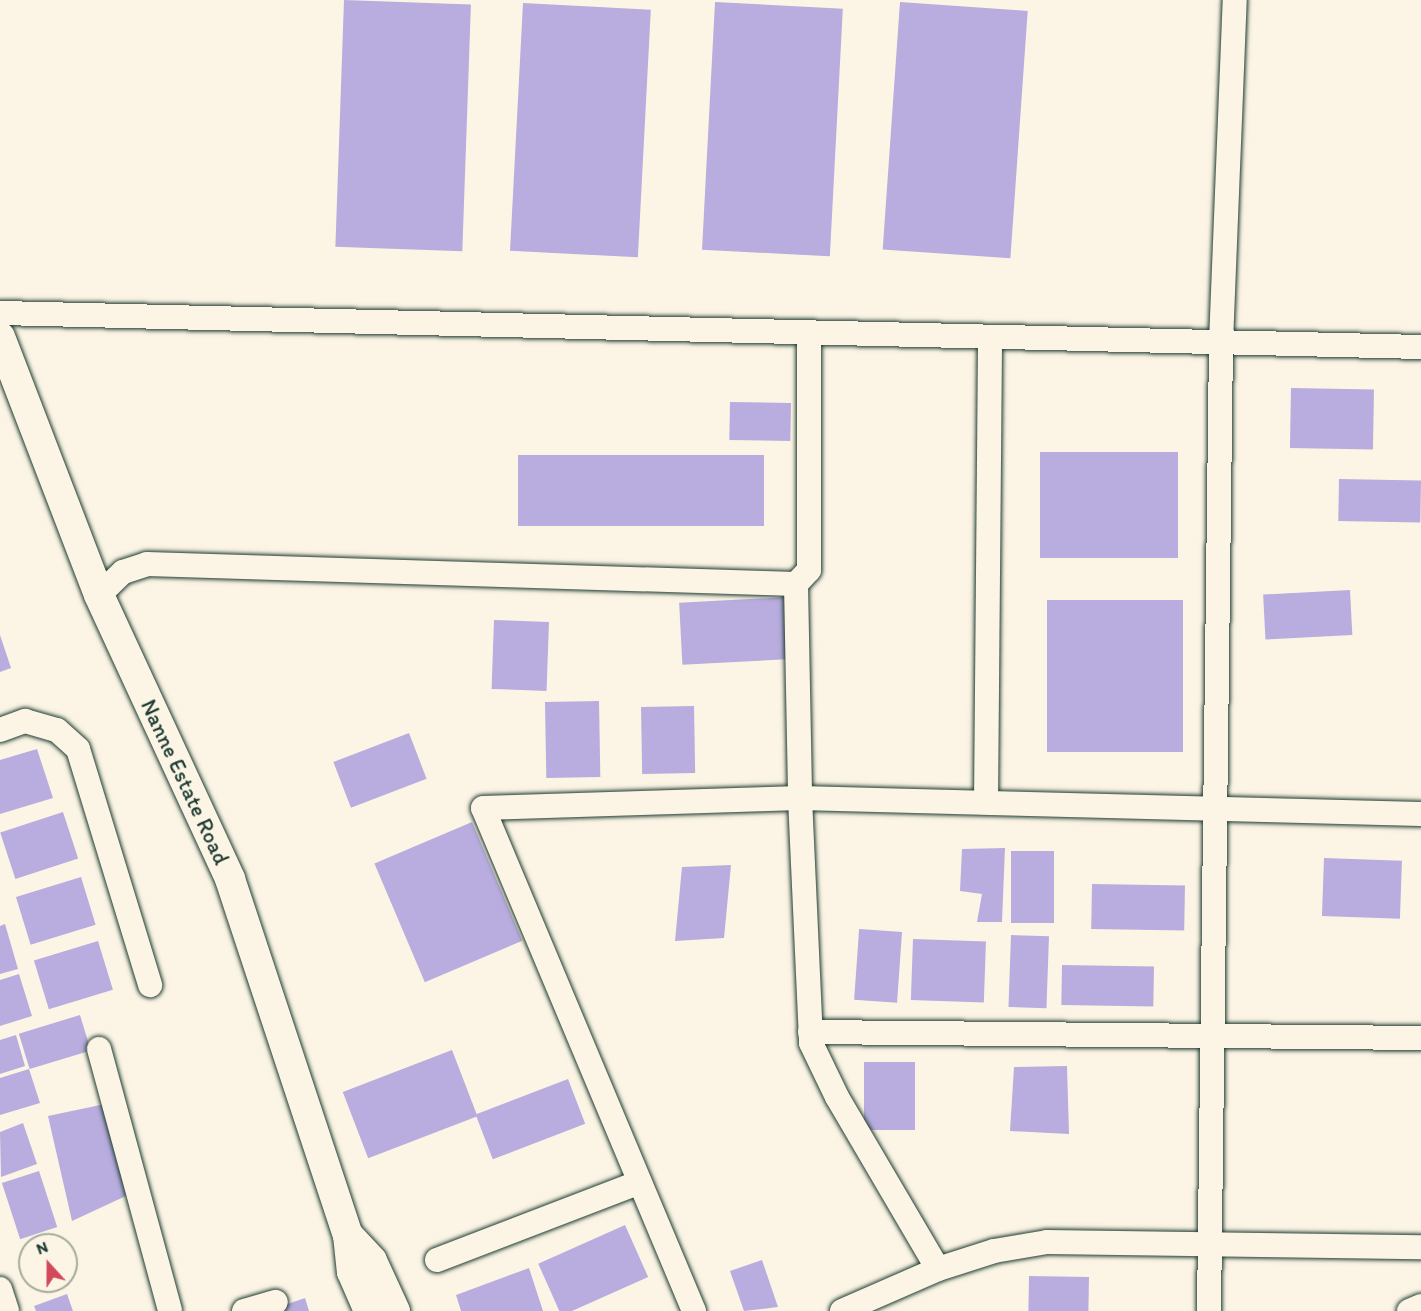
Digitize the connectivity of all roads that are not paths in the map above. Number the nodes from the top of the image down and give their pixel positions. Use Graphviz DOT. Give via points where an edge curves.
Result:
graph roads {
  1 [pos="1235,0"];
  2 [pos="0,313"];
  3 [pos="809,333"];
  4 [pos="0,337"];
  5 [pos="990,337"];
  6 [pos="1221,342"];
  7 [pos="1421,347"];
  8 [pos="796,584"];
  9 [pos="99,595"];
  10 [pos="0,730"];
  11 [pos="800,798"];
  12 [pos="986,802"];
  13 [pos="1215,808"];
  14 [pos="1421,814"];
  15 [pos="150,985"];
  16 [pos="810,1032"];
  17 [pos="1212,1036"];
  18 [pos="1421,1038"];
  19 [pos="99,1049"];
  20 [pos="640,1182"];
  21 [pos="348,1235"];
  22 [pos="1209,1246"];
  23 [pos="1421,1247"];
  24 [pos="437,1260"];
  25 [pos="938,1269"];
  26 [pos="0,1289"];
  27 [pos="276,1302"];
  28 [pos="1421,1306"];
  29 [pos="7,1311"];
  30 [pos="170,1311"];
  31 [pos="244,1311"];
  32 [pos="369,1311"];
  33 [pos="394,1311"];
  34 [pos="694,1311"];
  35 [pos="842,1311"];
  36 [pos="1209,1311"];
  37 [pos="1409,1311"];
  1 -- 6 [label="street"];
  2 -- 3 [label="street"];
  3 -- 5 [label="street"];
  3 -- 8 [label="street" via="809,570"];
  4 -- 9 [label="street, Nanne Estate Road"];
  5 -- 6 [label="street"];
  5 -- 12 [label="street"];
  6 -- 7 [label="street"];
  6 -- 13 [label="street"];
  8 -- 9 [label="street" via="147,564 123,572"];
  8 -- 11 [label="street"];
  9 -- 21 [label="street, Nanne Estate Road" via="230,879"];
  10 -- 15 [label="street" via="25,721 57,730 78,749"];
  11 -- 12 [label="street"];
  11 -- 16 [label="street"];
  11 -- 20 [label="street" via="483,808"];
  12 -- 13 [label="street"];
  13 -- 14 [label="street"];
  13 -- 17 [label="street"];
  16 -- 17 [label="street"];
  16 -- 25 [label="street" via="837,1097"];
  17 -- 18 [label="street"];
  17 -- 22 [label="street"];
  19 -- 30 [label="street"];
  20 -- 24 [label="street"];
  20 -- 34 [label="street"];
  21 -- 32 [label="street, Nanne Estate Road" via="352,1272"];
  21 -- 33 [label="street, Nanne Estate Road" via="372,1261"];
  22 -- 23 [label="street"];
  22 -- 25 [label="street" via="1047,1242 994,1251"];
  22 -- 36 [label="street"];
  25 -- 35 [label="street"];
  26 -- 29 [label="street"];
  27 -- 31 [label="street"];
  28 -- 37 [label="street"];
}
